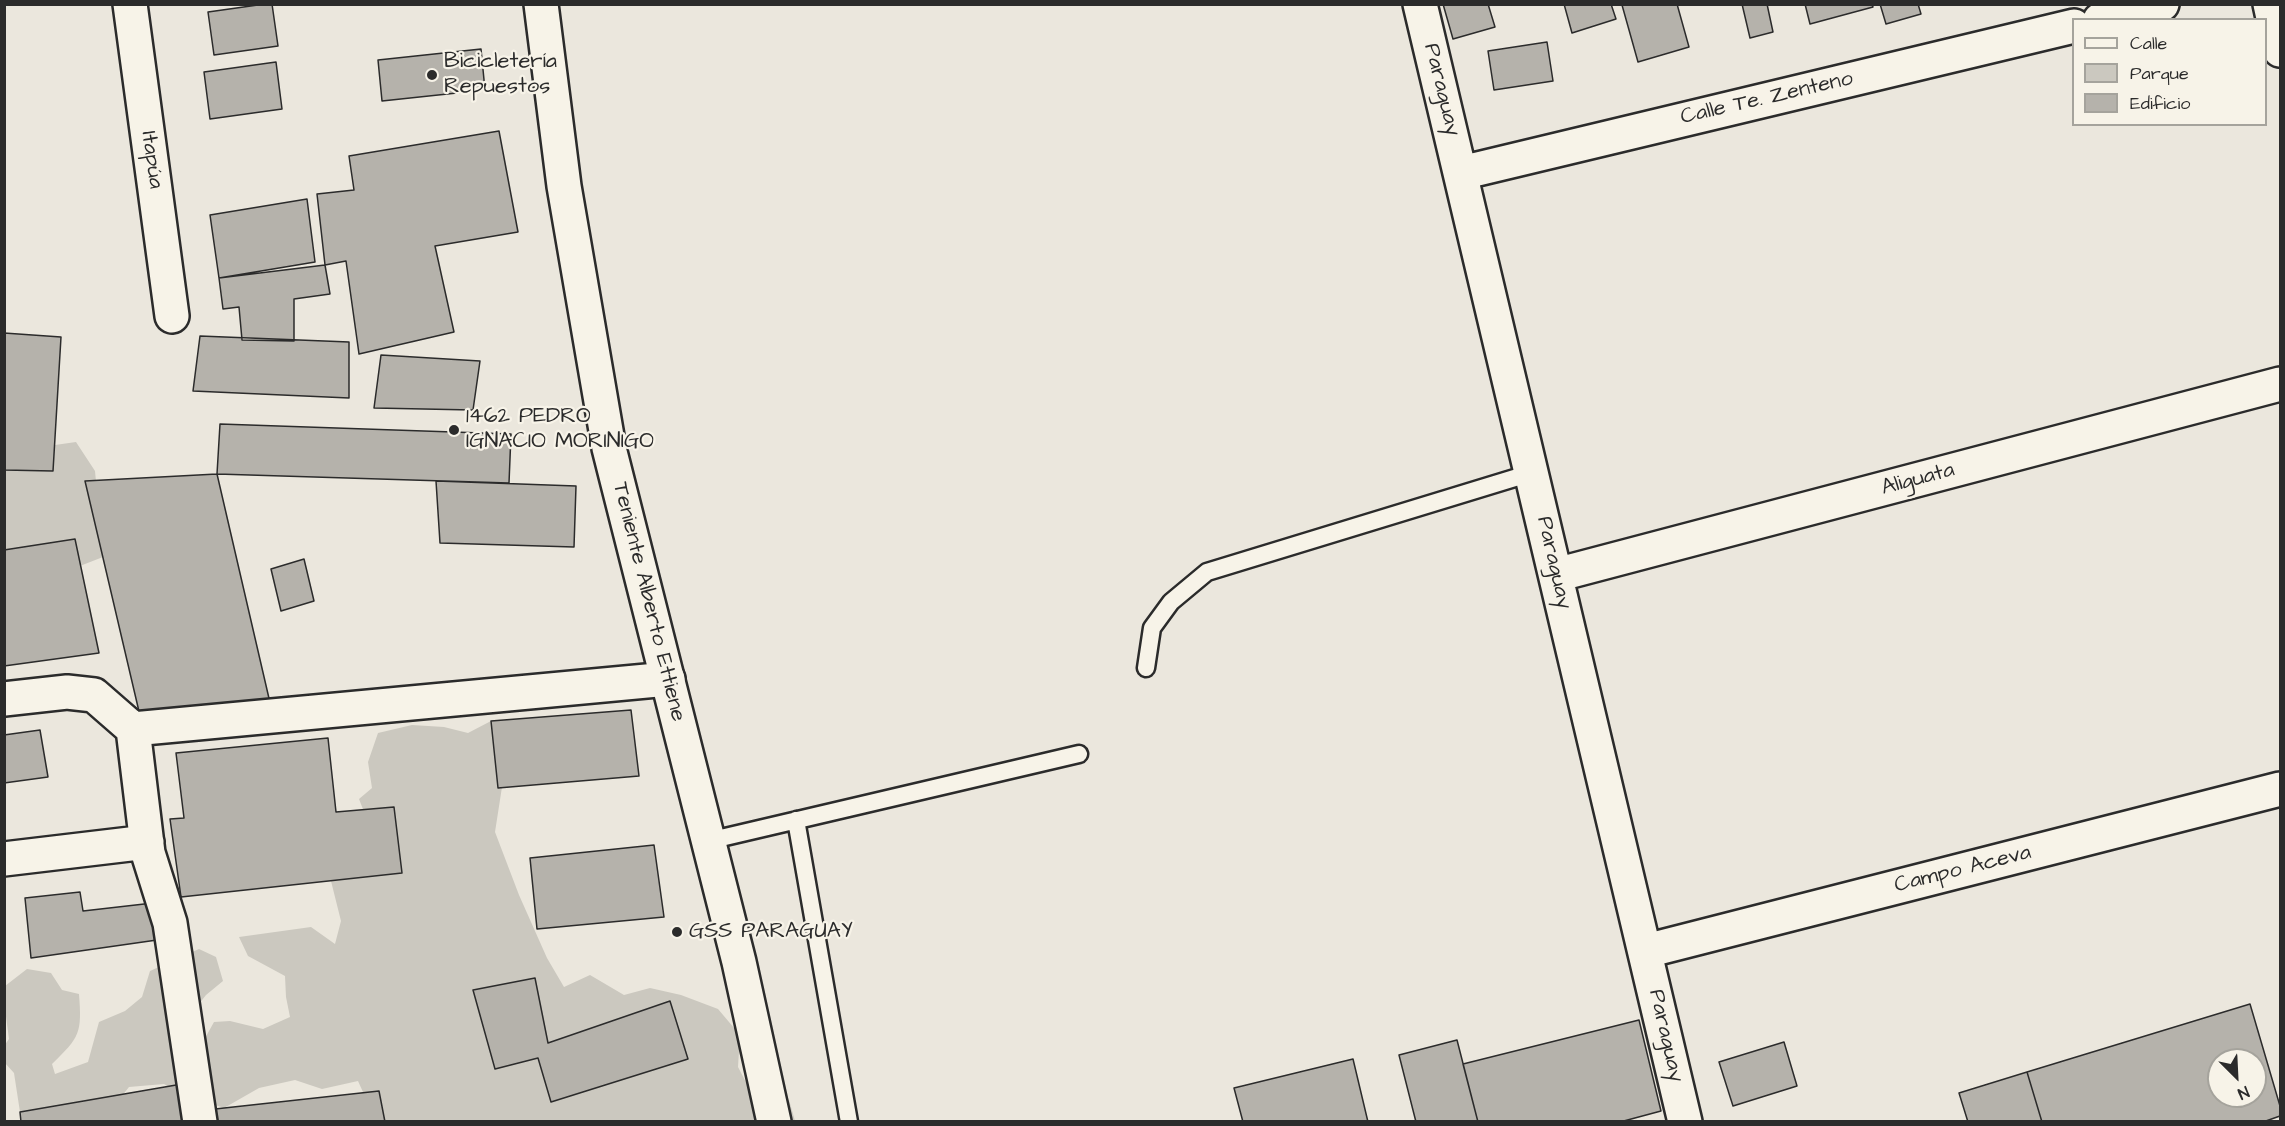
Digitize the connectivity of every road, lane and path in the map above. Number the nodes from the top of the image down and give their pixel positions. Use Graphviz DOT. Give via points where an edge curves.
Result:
graph roads {
  1 [pos="130,4"];
  2 [pos="542,4"];
  3 [pos="1420,4"];
  4 [pos="2162,4"];
  5 [pos="2270,4"];
  6 [pos="2108,18"];
  7 [pos="2072,26"];
  8 [pos="2280,50"];
  9 [pos="1461,173"];
  10 [pos="172,316"];
  11 [pos="2280,384"];
  12 [pos="1532,473"];
  13 [pos="1556,575"];
  14 [pos="1146,668"];
  15 [pos="668,679"];
  16 [pos="4,699"];
  17 [pos="134,729"];
  18 [pos="1079,754"];
  19 [pos="2280,789"];
  20 [pos="796,820"];
  21 [pos="708,841"];
  22 [pos="147,842"];
  23 [pos="4,859"];
  24 [pos="1646,951"];
  25 [pos="200,1122"];
  26 [pos="774,1122"];
  27 [pos="849,1122"];
  28 [pos="1685,1122"];
  1 -- 10 [label="street, Itapúa"];
  2 -- 15 [label="street, Teniente Alberto Ettiene" via="564,186 609,448"];
  3 -- 9 [label="street, Paraguay"];
  4 -- 6 [label="street"];
  5 -- 8 [label="street"];
  7 -- 9 [label="street, Calle Te. Zenteno"];
  9 -- 12 [label="street, Paraguay"];
  11 -- 13 [label="street, Aliguata"];
  12 -- 13 [label="street, Paraguay"];
  12 -- 14 [label="lane" via="1207,572 1171,602 1152,628"];
  13 -- 24 [label="street, Paraguay"];
  15 -- 17 [label="street"];
  15 -- 21 [label="street, Teniente Alberto Ettiene"];
  16 -- 17 [label="street" via="67,692 94,694"];
  17 -- 22 [label="street"];
  18 -- 20 [label="lane"];
  19 -- 24 [label="street, Campo Aceva"];
  20 -- 21 [label="lane"];
  20 -- 27 [label="lane"];
  21 -- 26 [label="street, Teniente Alberto Ettiene"];
  22 -- 23 [label="street"];
  22 -- 25 [label="street" via="170,923"];
  24 -- 28 [label="street, Paraguay"];
}
